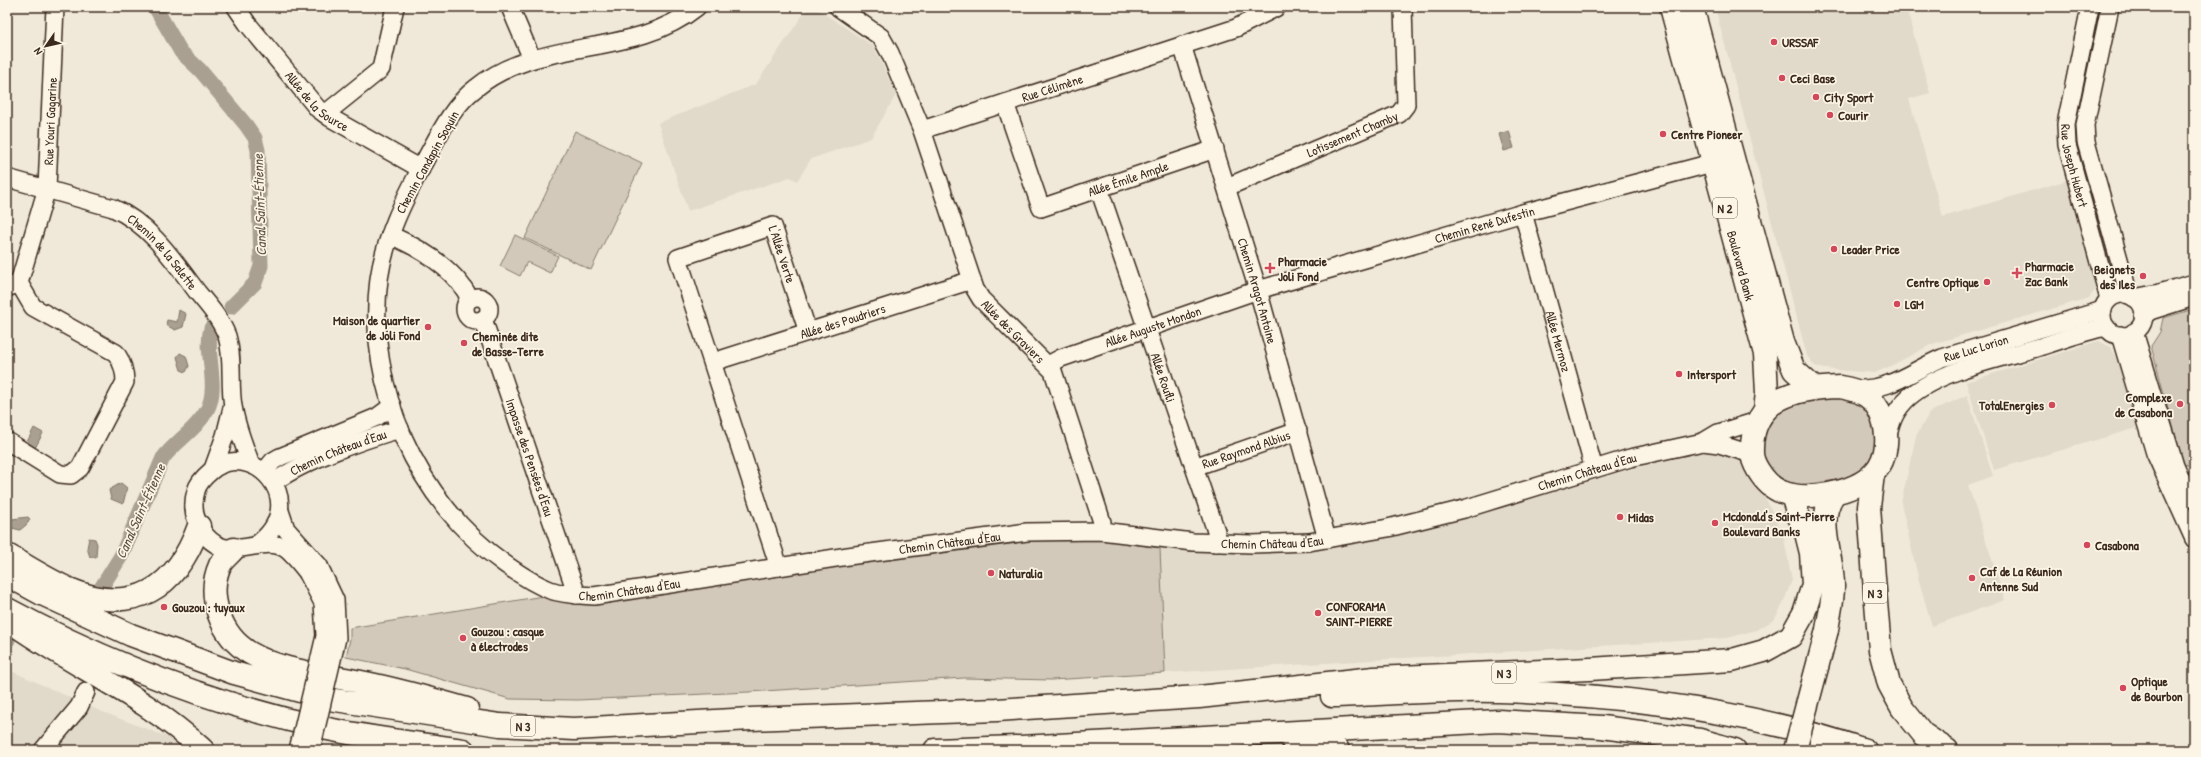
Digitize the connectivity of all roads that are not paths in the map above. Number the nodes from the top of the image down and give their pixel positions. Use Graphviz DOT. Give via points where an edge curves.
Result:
graph roads {
  1 [pos="55,7"];
  2 [pos="236,7"];
  3 [pos="395,7"];
  4 [pos="510,7"];
  5 [pos="697,7"];
  6 [pos="838,7"];
  7 [pos="1277,7"];
  8 [pos="1403,7"];
  9 [pos="1671,7"];
  10 [pos="1692,7"];
  11 [pos="2090,7"];
  12 [pos="2110,7"];
  13 [pos="1182,45"];
  14 [pos="532,59"];
  15 [pos="1005,103"];
  16 [pos="325,114"];
  17 [pos="922,130"];
  18 [pos="1215,149"];
  19 [pos="1712,163"];
  20 [pos="420,169"];
  21 [pos="7,178"];
  22 [pos="1227,187"];
  23 [pos="47,188"];
  24 [pos="1099,188"];
  25 [pos="1523,213"];
  26 [pos="390,235"];
  27 [pos="972,280"];
  28 [pos="2194,283"];
  29 [pos="13,285"];
  30 [pos="1258,290"];
  31 [pos="2131,296"];
  32 [pos="2194,297"];
  33 [pos="2106,305"];
  34 [pos="2143,316"];
  35 [pos="1146,330"];
  36 [pos="808,332"];
  37 [pos="2120,332"];
  38 [pos="712,362"];
  39 [pos="1048,365"];
  40 [pos="1814,388"];
  41 [pos="1853,389"];
  42 [pos="232,406"];
  43 [pos="392,406"];
  44 [pos="1761,416"];
  45 [pos="400,429"];
  46 [pos="1298,431"];
  47 [pos="1888,436"];
  48 [pos="7,441"];
  49 [pos="1703,442"];
  50 [pos="1752,454"];
  51 [pos="1194,467"];
  52 [pos="1594,468"];
  53 [pos="214,469"];
  54 [pos="263,473"];
  55 [pos="1873,474"];
  56 [pos="1835,493"];
  57 [pos="1792,495"];
  58 [pos="2188,509"];
  59 [pos="280,511"];
  60 [pos="2194,522"];
  61 [pos="199,526"];
  62 [pos="1101,531"];
  63 [pos="2194,538"];
  64 [pos="1327,539"];
  65 [pos="1216,543"];
  66 [pos="256,545"];
  67 [pos="234,549"];
  68 [pos="1828,554"];
  69 [pos="7,556"];
  70 [pos="779,567"];
  71 [pos="313,569"];
  72 [pos="7,575"];
  73 [pos="577,595"];
  74 [pos="7,608"];
  75 [pos="7,620"];
  76 [pos="86,692"];
  77 [pos="1063,705"];
  78 [pos="574,729"];
  79 [pos="1001,748"];
  80 [pos="43,750"];
  81 [pos="204,750"];
  82 [pos="298,750"];
  83 [pos="312,750"];
  84 [pos="463,750"];
  85 [pos="935,750"];
  86 [pos="1338,750"];
  87 [pos="1735,750"];
  88 [pos="1795,750"];
  89 [pos="1865,750"];
  90 [pos="1948,750"];
  1 -- 23 [label="street, Rue Youri Gagarine"];
  2 -- 16 [label="street, Allée de la Source" via="318,109"];
  3 -- 16 [label="street" via="381,69"];
  4 -- 14 [label="street"];
  5 -- 14 [label="street, Chemin Candapin Soquin" via="658,30 633,39"];
  6 -- 17 [label="street, Allée des Graviers" via="881,37 905,86"];
  7 -- 13 [label="street, Rue Célimène" via="1236,28"];
  8 -- 22 [label="street, Lotissement Chamby" via="1406,105 1399,114"];
  9 -- 19 [label="main road, Boulevard Bank / N 2"];
  10 -- 40 [label="main road, Boulevard Bank / N 2" via="1783,342 1794,370"];
  11 -- 33 [label="street, Rue Joseph Hubert" via="2066,124 2067,144"];
  12 -- 31 [label="street, Rue Joseph Hubert" via="2085,125 2086,142"];
  13 -- 15 [label="street, Rue Célimène"];
  13 -- 18 [label="street, Chemin Aragot Antoine"];
  14 -- 20 [label="street, Chemin Candapin Soquin" via="476,88 459,105 441,131"];
  15 -- 17 [label="street, Rue Célimène"];
  15 -- 24 [label="street, Allée Émile Ample" via="1041,208"];
  16 -- 20 [label="street, Allée de la Source"];
  17 -- 27 [label="street, Allée des Graviers"];
  18 -- 22 [label="street, Chemin Aragot Antoine"];
  18 -- 24 [label="street, Allée Émile Ample"];
  19 -- 25 [label="street, Chemin René Dufestin"];
  19 -- 44 [label="main road, Boulevard Bank / N 2" via="1765,354 1767,394"];
  20 -- 26 [label="street, Chemin Candapin Soquin"];
  21 -- 23 [label="street, Chemin de la Salette"];
  22 -- 30 [label="street, Chemin Aragot Antoine"];
  23 -- 29 [label="street, Rue Youri Gagarine"];
  23 -- 42 [label="street, Chemin de la Salette" via="127,214 159,242 218,319 226,336 231,359"];
  24 -- 35 [label="street, Allée Roufli"];
  25 -- 30 [label="street, Chemin René Dufestin"];
  25 -- 52 [label="street, Allée Mermoz"];
  26 -- 43 [label="street, Chemin Candapin Soquin" via="380,278 377,323 380,357"];
  26 -- 73 [label="street, Impasse des Pensées d'Eau" via="434,260 457,278 470,299 465,309 468,316 475,320 483,319"];
  27 -- 36 [label="street, Allée des Poudriers"];
  27 -- 39 [label="street, Allée des Graviers" via="981,299"];
  28 -- 31 [label="street" via="2159,294"];
  29 -- 48 [label="street" via="33,307 116,353 121,361 125,382 80,468 71,475 60,474"];
  30 -- 35 [label="street, Allée Auguste Mondon"];
  30 -- 46 [label="street, Chemin Aragot Antoine"];
  31 -- 33 [label="street" via="2116,295"];
  31 -- 34 [label="street" via="2142,308"];
  32 -- 34 [label="street" via="2150,310"];
  33 -- 37 [label="street" via="2102,316"];
  33 -- 41 [label="street, Rue Luc Lorion" via="1942,358 1886,386 1869,390"];
  34 -- 37 [label="street" via="2142,322"];
  35 -- 39 [label="street, Allée Auguste Mondon" via="1061,358"];
  35 -- 51 [label="street, Allée Roufli"];
  36 -- 38 [label="street, Allée des Poudriers"];
  36 -- 38 [label="street, L'Allée Verte" via="772,226 678,258"];
  37 -- 47 [label="street, Rue Luc Lorion" via="1977,365 1943,377 1910,397 1897,410 1890,422"];
  37 -- 58 [label="street" via="2155,452"];
  38 -- 70 [label="street"];
  39 -- 62 [label="street, Allée des Graviers" via="1053,372 1100,515"];
  40 -- 41 [label="main road"];
  40 -- 44 [label="main road" via="1785,397"];
  41 -- 47 [label="main road" via="1870,397 1880,409"];
  42 -- 53 [label="street, Chemin de la Salette"];
  42 -- 54 [label="street, Chemin de la Salette" via="242,442"];
  43 -- 45 [label="street, Chemin Candapin Soquin"];
  43 -- 54 [label="street, Chemin Château d'Eau" via="377,417 277,459"];
  44 -- 49 [label="street" via="1718,433"];
  44 -- 50 [label="main road, N 2" via="1752,430"];
  45 -- 54 [label="street, Chemin Château d'Eau" via="290,470"];
  45 -- 73 [label="street, Chemin Château d'Eau" via="434,492 465,532 483,549 522,576 552,591"];
  46 -- 51 [label="street, Rue Raymond Albius"];
  46 -- 64 [label="street, Chemin Aragot Antoine"];
  47 -- 55 [label="main road, N 2" via="1882,461"];
  49 -- 50 [label="street"];
  49 -- 52 [label="street, Chemin Château d'Eau"];
  50 -- 57 [label="main road, N 2" via="1756,467 1770,485"];
  51 -- 65 [label="street, Allée Roufli" via="1216,531"];
  52 -- 64 [label="street, Chemin Château d'Eau" via="1464,509 1388,528"];
  53 -- 54 [label="street" via="226,463 239,462"];
  53 -- 61 [label="street" via="204,477 197,488 194,514"];
  54 -- 59 [label="street" via="280,496"];
  55 -- 56 [label="main road, N 2" via="1853,487"];
  55 -- 90 [label="main road, N 3" via="1869,507 1874,578 1880,650 1889,684 1902,708 1923,734"];
  56 -- 57 [label="main road, N 2"];
  56 -- 68 [label="main road" via="1829,500 1825,519"];
  57 -- 68 [label="main road"];
  57 -- 77 [label="main road, N 3" via="1811,553 1813,585 1804,614 1791,636 1764,651 1732,660 1374,678 1199,697"];
  58 -- 60 [label="street"];
  58 -- 63 [label="street"];
  59 -- 66 [label="street" via="276,525 268,536"];
  59 -- 71 [label="street" via="286,529"];
  61 -- 67 [label="street" via="208,538 220,546"];
  61 -- 69 [label="main road" via="192,546 171,576 143,595 128,599 91,597 68,589"];
  62 -- 65 [label="street, Chemin Château d'Eau" via="1147,538"];
  62 -- 70 [label="street, Chemin Château d'Eau" via="1027,532"];
  64 -- 65 [label="street, Chemin Château d'Eau" via="1309,542"];
  66 -- 67 [label="street"];
  66 -- 71 [label="street" via="272,544 286,549"];
  67 -- 78 [label="main road" via="218,571 214,584 216,605 221,621 248,652 288,667 400,690 506,720"];
  68 -- 88 [label="main road, bridge" via="1833,588 1827,630"];
  70 -- 73 [label="street, Chemin Château d'Eau" via="594,596"];
  71 -- 82 [label="street, bridge" via="322,603 325,636"];
  71 -- 83 [label="street, bridge" via="335,600 337,638"];
  72 -- 78 [label="main road, N 3" via="132,635 234,673 307,693 360,704 500,725"];
  74 -- 84 [label="main road" via="120,662 226,702 323,728"];
  75 -- 81 [label="main road" via="124,690 179,728"];
  76 -- 80 [label="street" via="79,707"];
  77 -- 78 [label="main road, N 3"];
  77 -- 89 [label="main road, N 3" via="1498,691 1605,697 1706,710 1776,724"];
  79 -- 85 [label="main road"];
  79 -- 86 [label="main road" via="1281,741 1309,743"];
  79 -- 87 [label="main road" via="1498,721 1602,727 1700,740"];
}
